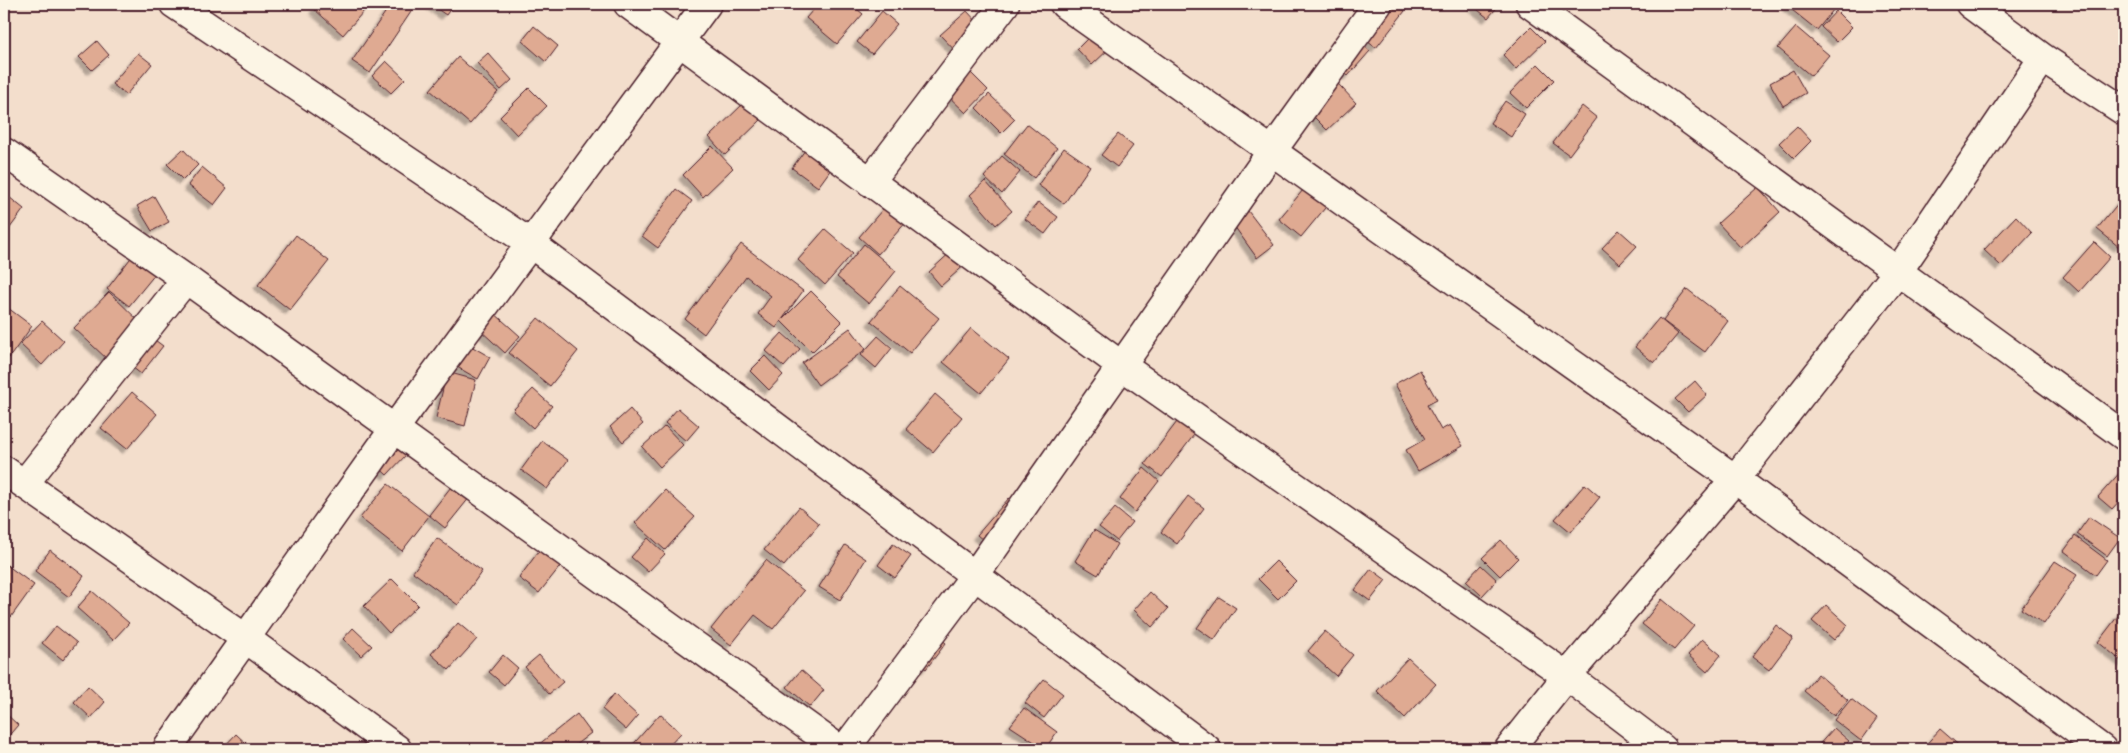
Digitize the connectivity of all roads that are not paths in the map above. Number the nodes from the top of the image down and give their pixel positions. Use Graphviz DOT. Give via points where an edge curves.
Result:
graph roads {
  1 [pos="174,4"];
  2 [pos="628,4"];
  3 [pos="707,4"];
  4 [pos="1005,4"];
  5 [pos="1064,4"];
  6 [pos="1378,4"];
  7 [pos="1530,4"];
  8 [pos="1970,4"];
  9 [pos="678,42"];
  10 [pos="2043,58"];
  11 [pos="2124,111"];
  12 [pos="1272,151"];
  13 [pos="4,152"];
  14 [pos="870,182"];
  15 [pos="530,243"];
  16 [pos="1899,270"];
  17 [pos="186,279"];
  18 [pos="1122,366"];
  19 [pos="394,428"];
  20 [pos="2124,436"];
  21 [pos="14,477"];
  22 [pos="1735,479"];
  23 [pos="975,575"];
  24 [pos="245,638"];
  25 [pos="1567,676"];
  26 [pos="167,749"];
  27 [pos="397,749"];
  28 [pos="839,749"];
  29 [pos="845,749"];
  30 [pos="1207,749"];
  31 [pos="1509,749"];
  32 [pos="1663,749"];
  33 [pos="2102,749"];
  1 -- 15 [label="street"];
  2 -- 9 [label="street"];
  3 -- 9 [label="street"];
  4 -- 14 [label="street"];
  5 -- 12 [label="street"];
  6 -- 12 [label="street"];
  7 -- 16 [label="street"];
  8 -- 10 [label="street"];
  9 -- 14 [label="street"];
  9 -- 15 [label="street"];
  10 -- 11 [label="street"];
  10 -- 16 [label="street"];
  12 -- 18 [label="street"];
  12 -- 22 [label="street"];
  13 -- 17 [label="street"];
  14 -- 18 [label="street"];
  15 -- 19 [label="street"];
  15 -- 23 [label="street"];
  16 -- 20 [label="street"];
  16 -- 22 [label="street"];
  17 -- 19 [label="street"];
  17 -- 21 [label="street"];
  18 -- 23 [label="street"];
  18 -- 25 [label="street"];
  19 -- 24 [label="street"];
  19 -- 28 [label="street"];
  21 -- 24 [label="street"];
  22 -- 25 [label="street"];
  22 -- 33 [label="street"];
  23 -- 29 [label="street"];
  23 -- 30 [label="street"];
  24 -- 26 [label="street"];
  24 -- 27 [label="street"];
  25 -- 31 [label="street"];
  25 -- 32 [label="street"];
}
